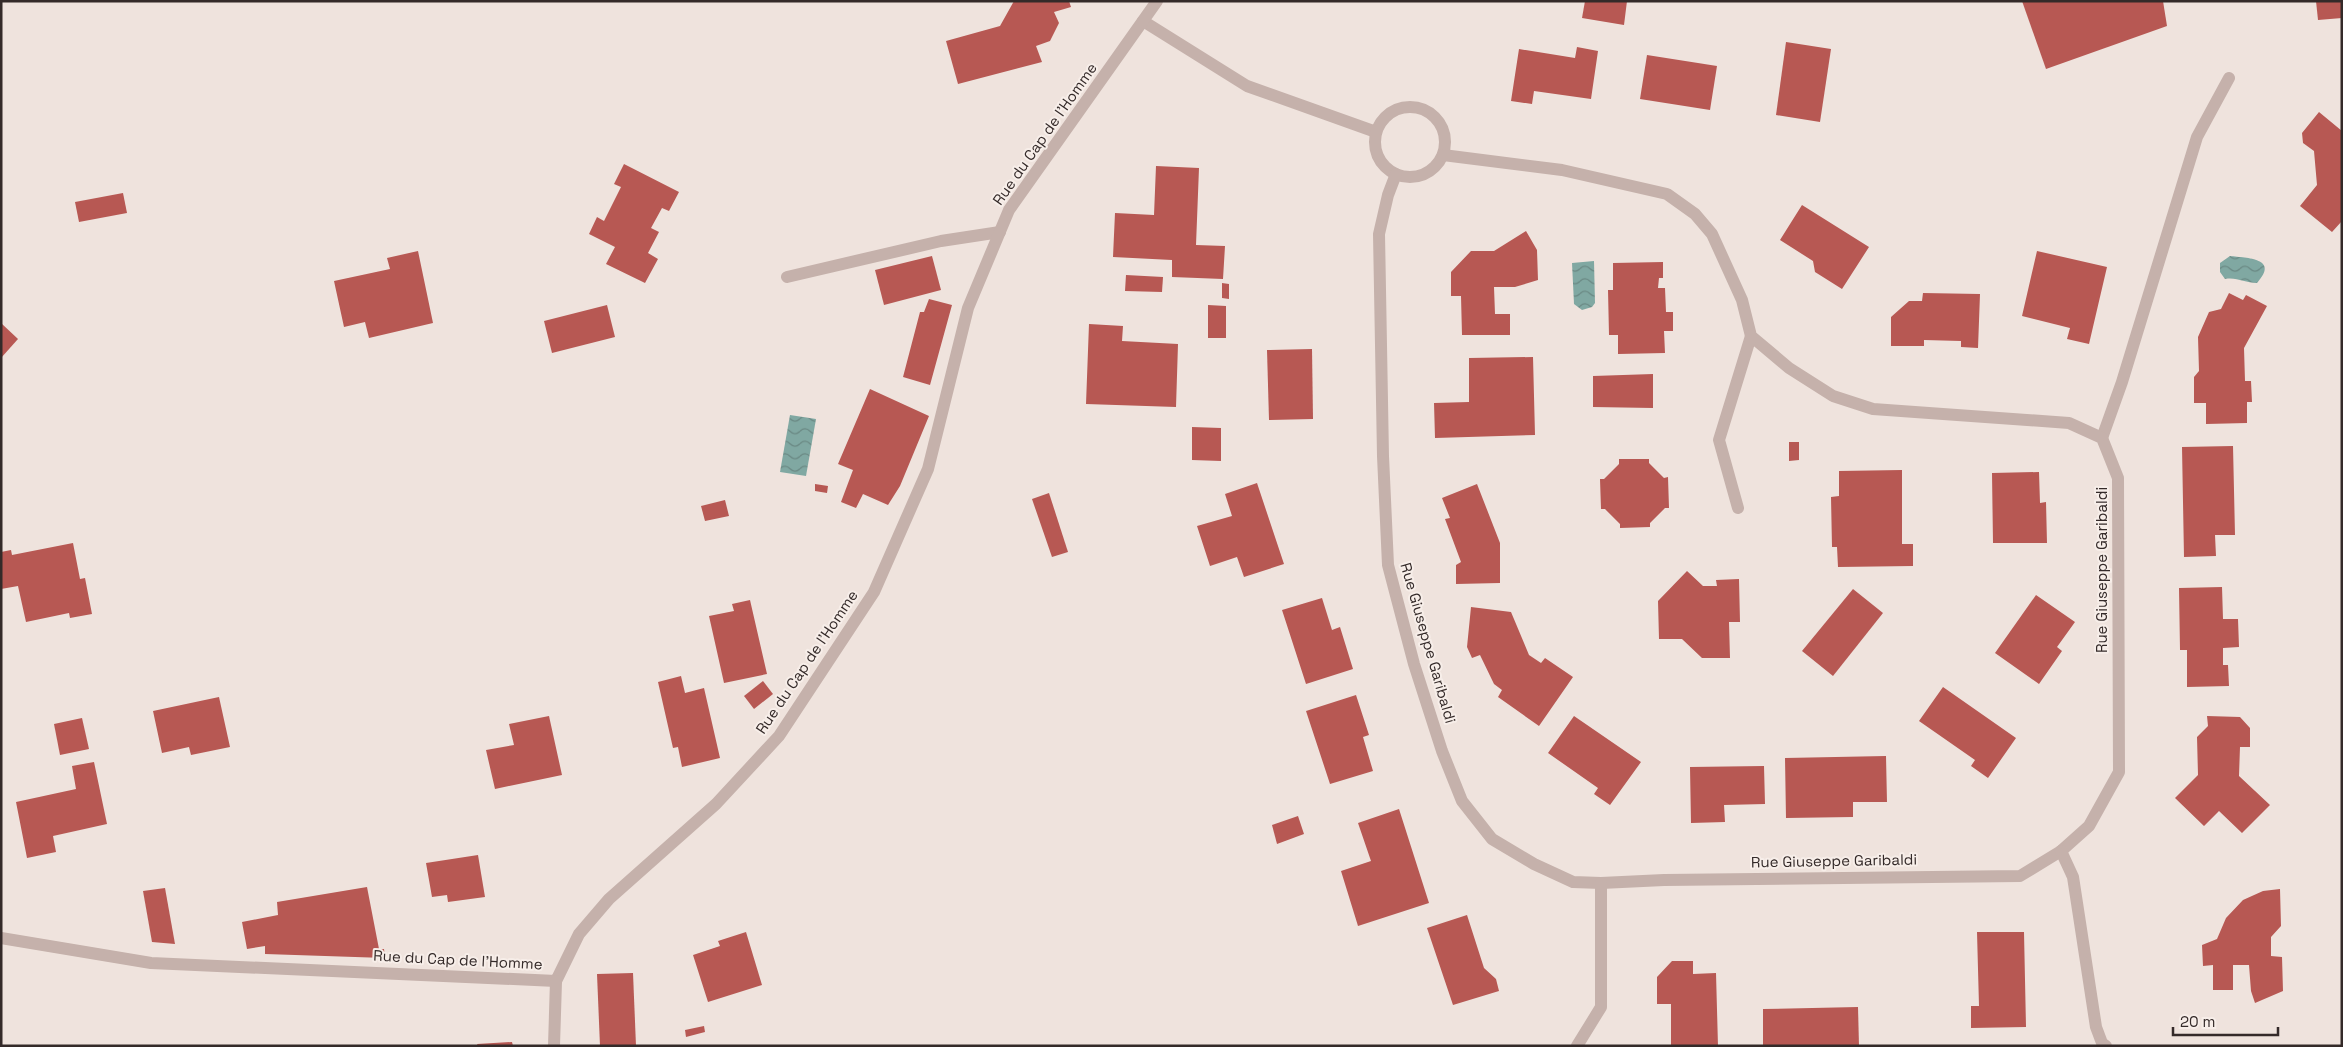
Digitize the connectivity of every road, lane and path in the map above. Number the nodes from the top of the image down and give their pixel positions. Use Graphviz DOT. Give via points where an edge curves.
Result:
graph roads {
  1 [pos="1158,1"];
  2 [pos="1143,21"];
  3 [pos="2228,78"];
  4 [pos="1376,132"];
  5 [pos="1443,155"];
  6 [pos="1396,174"];
  7 [pos="1000,232"];
  8 [pos="787,277"];
  9 [pos="1751,336"];
  10 [pos="2102,438"];
  11 [pos="1738,508"];
  12 [pos="2061,851"];
  13 [pos="1601,883"];
  14 [pos="1,938"];
  15 [pos="556,981"];
  16 [pos="554,1046"];
  17 [pos="1577,1046"];
  18 [pos="2106,1046"];
  1 -- 2 [label="street, Rue du Cap de l'Homme"];
  2 -- 4 [label="street" via="1247,86"];
  2 -- 7 [label="street, Rue du Cap de l'Homme" via="1009,210"];
  3 -- 10 [label="street" via="2197,137"];
  4 -- 5 [label="street" via="1389,113 1410,106 1422,109 1432,114 1444,132"];
  4 -- 6 [label="street" via="1377,156 1383,166"];
  5 -- 6 [label="street" via="1427,173 1416,177"];
  5 -- 9 [label="street" via="1562,170 1667,194 1695,214 1712,234 1742,300"];
  6 -- 13 [label="street, Rue Giuseppe Garibaldi" via="1379,234 1382,456 1388,565 1414,664 1462,801 1492,839 1573,882"];
  7 -- 8 [label="street" via="941,241"];
  7 -- 15 [label="street, Rue du Cap de l'Homme" via="968,308 928,469 874,592 779,736 716,804 609,899 579,934"];
  9 -- 10 [label="street" via="1789,368 1833,396 1873,409 2069,422"];
  9 -- 11 [label="street" via="1719,440"];
  10 -- 12 [label="street, Rue Giuseppe Garibaldi" via="2118,478 2119,772 2089,826"];
  12 -- 13 [label="street, Rue Giuseppe Garibaldi" via="2020,876"];
  12 -- 18 [label="street" via="2074,876 2096,1027"];
  13 -- 17 [label="street" via="1601,1007"];
  14 -- 15 [label="street, Rue du Cap de l'Homme" via="151,963"];
  15 -- 16 [label="street"];
}
